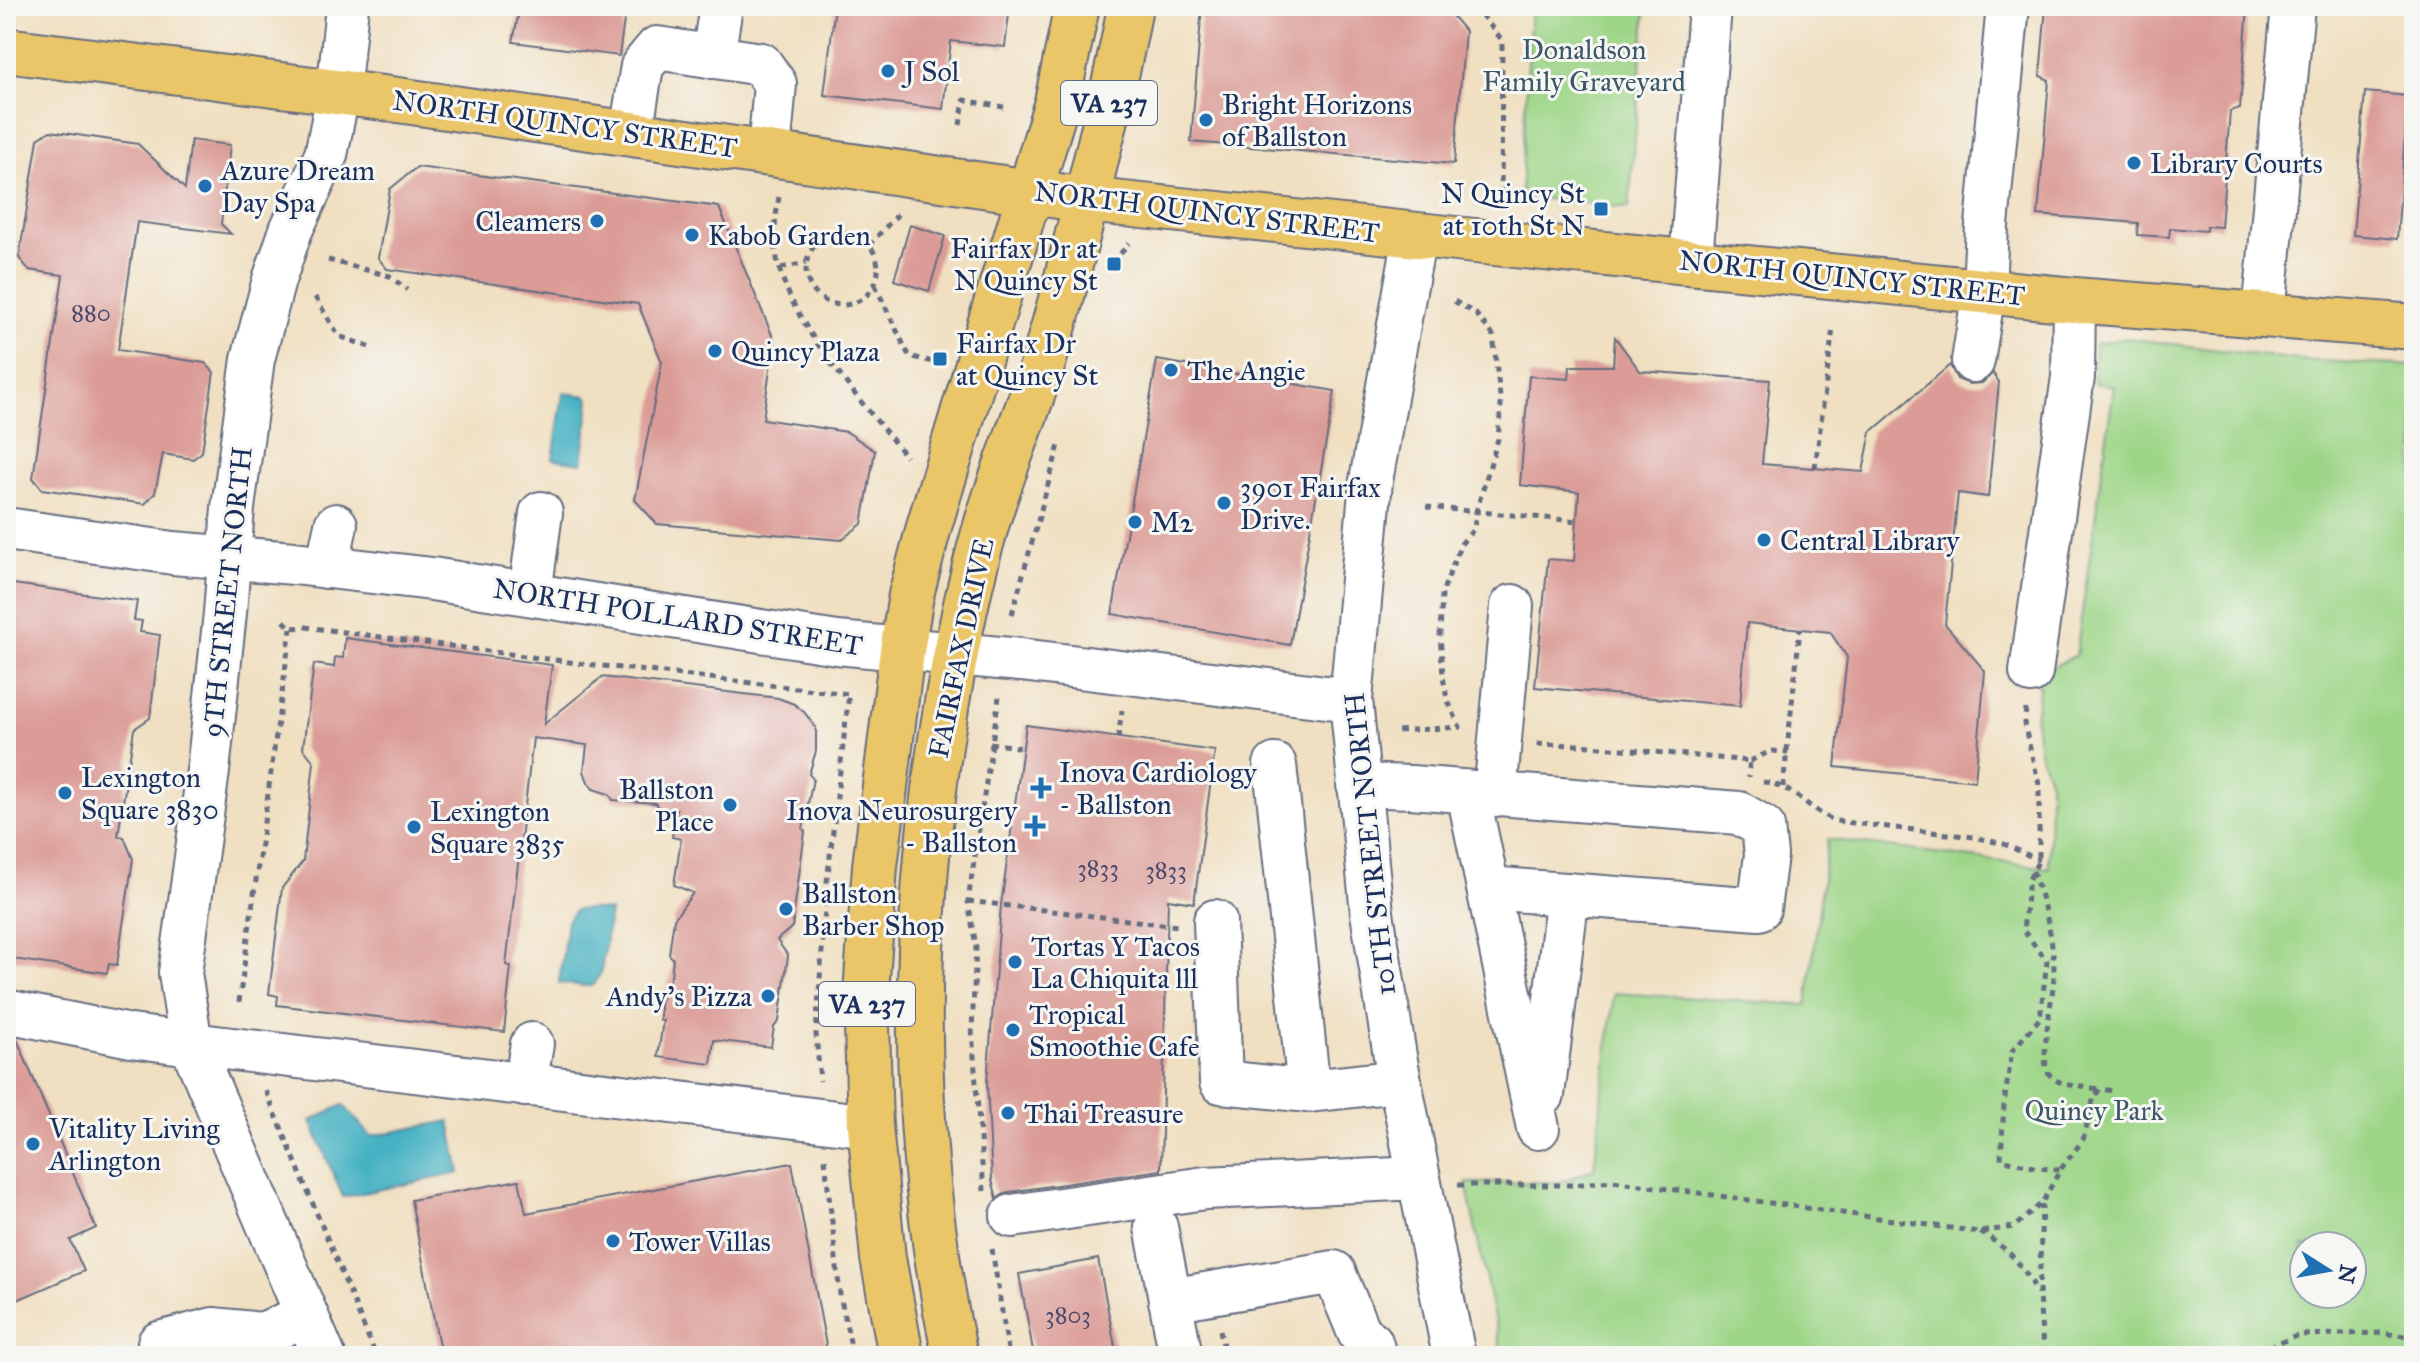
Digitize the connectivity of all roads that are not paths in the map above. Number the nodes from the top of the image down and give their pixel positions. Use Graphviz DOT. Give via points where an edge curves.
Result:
graph roads {
  1 [pos="347,6"];
  2 [pos="721,6"];
  3 [pos="1077,6"];
  4 [pos="1130,6"];
  5 [pos="1710,6"];
  6 [pos="2008,6"];
  7 [pos="2293,6"];
  8 [pos="780,37"];
  9 [pos="6,50"];
  10 [pos="713,57"];
  11 [pos="775,84"];
  12 [pos="338,94"];
  13 [pos="631,133"];
  14 [pos="769,153"];
  15 [pos="1029,191"];
  16 [pos="1086,200"];
  17 [pos="1415,235"];
  18 [pos="1691,261"];
  19 [pos="1984,291"];
  20 [pos="2074,300"];
  21 [pos="2264,314"];
  22 [pos="2414,327"];
  23 [pos="1973,361"];
  24 [pos="541,513"];
  25 [pos="336,525"];
  26 [pos="6,529"];
  27 [pos="230,557"];
  28 [pos="327,567"];
  29 [pos="530,593"];
  30 [pos="1521,622"];
  31 [pos="902,651"];
  32 [pos="955,655"];
  33 [pos="2031,672"];
  34 [pos="1351,700"];
  35 [pos="1275,765"];
  36 [pos="1358,785"];
  37 [pos="1481,794"];
  38 [pos="1488,888"];
  39 [pos="1568,894"];
  40 [pos="1215,926"];
  41 [pos="6,1011"];
  42 [pos="191,1044"];
  43 [pos="1398,1069"];
  44 [pos="1308,1080"];
  45 [pos="870,1126"];
  46 [pos="1420,1181"];
  47 [pos="996,1218"];
  48 [pos="1156,1227"];
  49 [pos="1170,1300"];
  50 [pos="305,1316"];
  51 [pos="262,1334"];
  52 [pos="159,1343"];
  53 [pos="1364,1348"];
  54 [pos="212,1356"];
  55 [pos="324,1356"];
  56 [pos="901,1356"];
  57 [pos="955,1356"];
  58 [pos="1181,1356"];
  59 [pos="1454,1356"];
  1 -- 12 [label="street, 9TH STREET NORTH"];
  2 -- 10 [label="street"];
  3 -- 15 [label="main road, FAIRFAX DRIVE / VA 237" via="1057,102"];
  4 -- 16 [label="main road, FAIRFAX DRIVE / VA 237"];
  5 -- 18 [label="street"];
  6 -- 19 [label="street"];
  7 -- 21 [label="street"];
  8 -- 11 [label="street"];
  9 -- 12 [label="main road, NORTH QUINCY STREET"];
  10 -- 11 [label="street" via="761,64"];
  10 -- 13 [label="street" via="657,48 642,66"];
  11 -- 14 [label="street"];
  12 -- 13 [label="main road, NORTH QUINCY STREET"];
  12 -- 27 [label="street, 9TH STREET NORTH" via="326,155 291,230 253,359"];
  13 -- 14 [label="main road, NORTH QUINCY STREET"];
  14 -- 15 [label="main road, NORTH QUINCY STREET"];
  15 -- 16 [label="main road, NORTH QUINCY STREET"];
  15 -- 31 [label="main road, FAIRFAX DRIVE / VA 237" via="930,523"];
  16 -- 17 [label="main road, NORTH QUINCY STREET"];
  16 -- 32 [label="main road, FAIRFAX DRIVE / VA 237" via="1042,367 984,531"];
  17 -- 18 [label="main road, NORTH QUINCY STREET"];
  17 -- 34 [label="street, 10TH STREET NORTH" via="1371,481"];
  18 -- 19 [label="main road, NORTH QUINCY STREET"];
  19 -- 20 [label="main road, NORTH QUINCY STREET"];
  19 -- 23 [label="street"];
  20 -- 21 [label="main road, NORTH QUINCY STREET"];
  20 -- 33 [label="street" via="2073,377"];
  21 -- 22 [label="main road, NORTH QUINCY STREET"];
  24 -- 29 [label="street"];
  25 -- 28 [label="street"];
  26 -- 27 [label="street, NORTH POLLARD STREET"];
  27 -- 28 [label="street, NORTH POLLARD STREET"];
  27 -- 42 [label="street, 9TH STREET NORTH" via="180,973"];
  28 -- 29 [label="street, NORTH POLLARD STREET" via="434,562"];
  29 -- 31 [label="street, NORTH POLLARD STREET"];
  30 -- 37 [label="street"];
  31 -- 32 [label="street, NORTH POLLARD STREET"];
  31 -- 45 [label="main road, FAIRFAX DRIVE / VA 237" via="866,993"];
  32 -- 34 [label="street, NORTH POLLARD STREET"];
  32 -- 57 [label="main road, FAIRFAX DRIVE / VA 237" via="923,878 919,1018 924,1141"];
  34 -- 36 [label="street, 10TH STREET NORTH"];
  35 -- 44 [label="street"];
  36 -- 37 [label="street"];
  36 -- 43 [label="street, 10TH STREET NORTH"];
  37 -- 38 [label="street"];
  37 -- 39 [label="street" via="1739,813 1763,827 1766,855 1759,909"];
  38 -- 39 [label="street"];
  38 -- 39 [label="street" via="1538,1128"];
  40 -- 44 [label="street" via="1221,1082"];
  41 -- 42 [label="street"];
  42 -- 45 [label="street" via="529,1064"];
  42 -- 50 [label="street, 9TH STREET NORTH"];
  43 -- 44 [label="street"];
  43 -- 46 [label="street, 10TH STREET NORTH"];
  45 -- 56 [label="main road, FAIRFAX DRIVE / VA 237" via="883,1258"];
  46 -- 47 [label="street" via="1205,1188"];
  46 -- 59 [label="street, 10TH STREET NORTH"];
  48 -- 49 [label="street"];
  49 -- 53 [label="street" via="1334,1272"];
  49 -- 58 [label="street"];
  50 -- 51 [label="street"];
  50 -- 55 [label="street, 9TH STREET NORTH"];
  51 -- 52 [label="street" via="213,1329"];
  51 -- 54 [label="street"];
}
